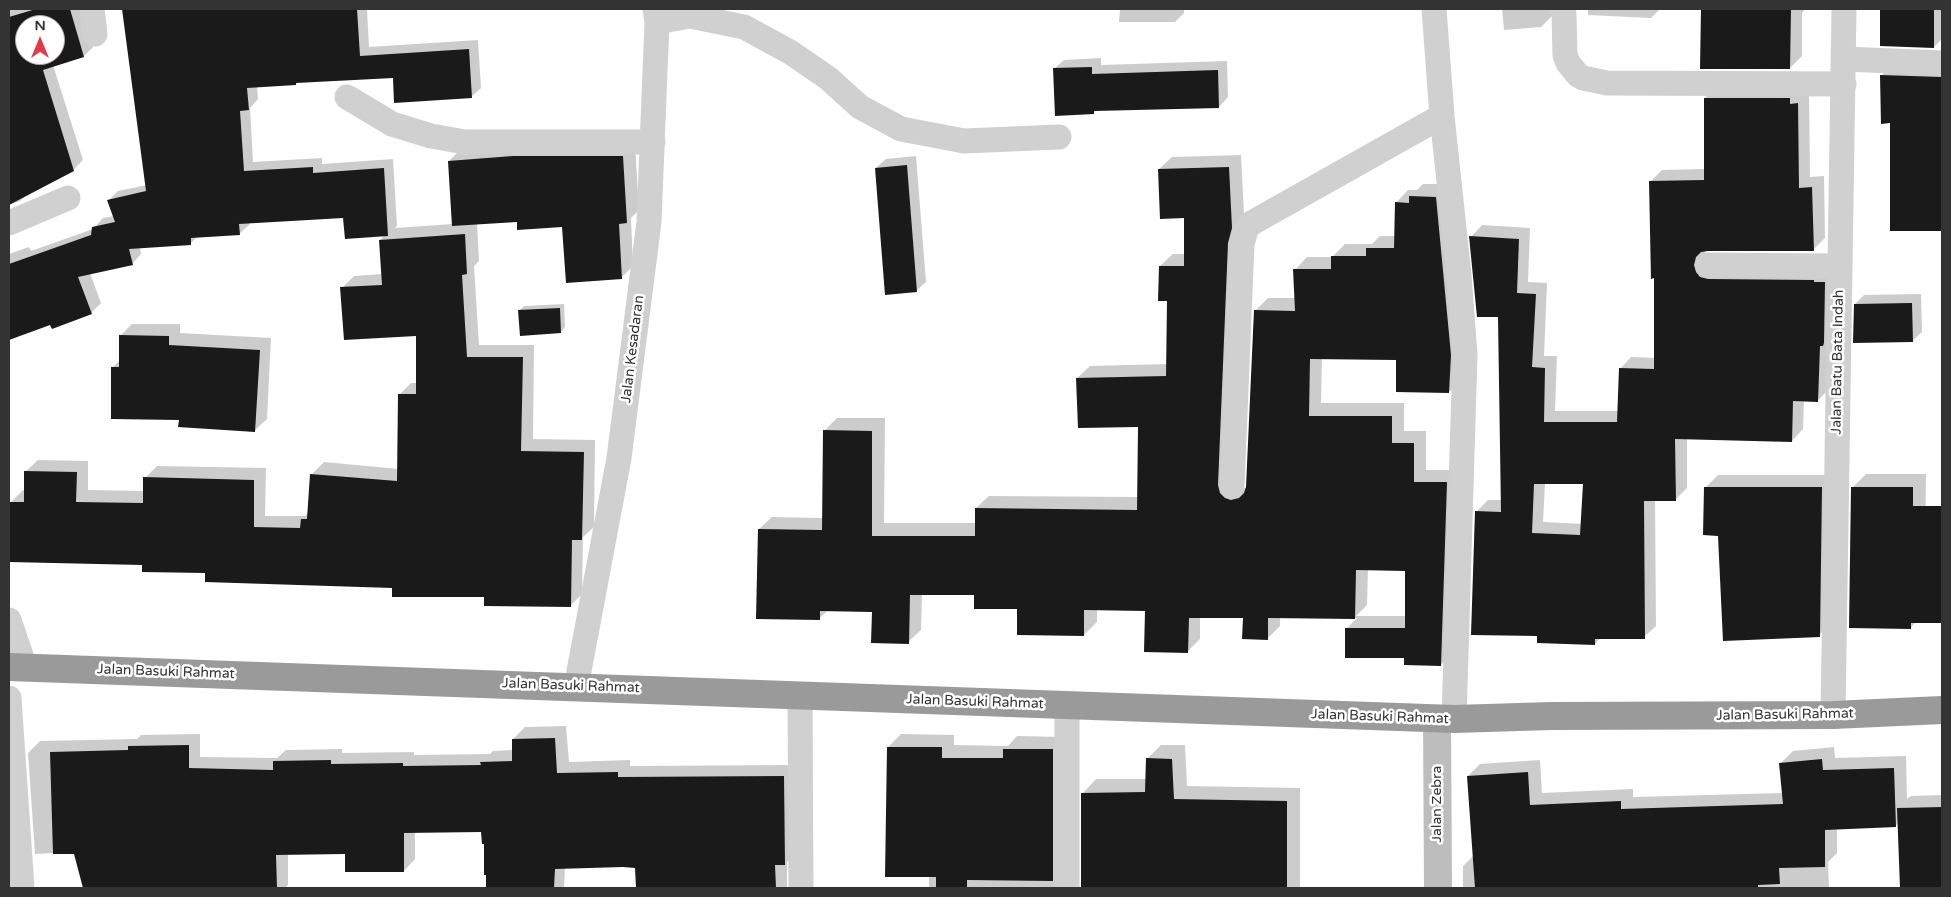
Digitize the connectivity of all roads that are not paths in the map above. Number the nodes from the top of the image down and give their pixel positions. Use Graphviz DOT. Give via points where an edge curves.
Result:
graph roads {
  1 [pos="92,9"];
  2 [pos="1434,9"];
  3 [pos="1562,9"];
  4 [pos="1844,9"];
  5 [pos="656,15"];
  6 [pos="95,34"];
  7 [pos="1844,59"];
  8 [pos="1942,63"];
  9 [pos="1844,84"];
  10 [pos="347,97"];
  11 [pos="1442,116"];
  12 [pos="1059,138"];
  13 [pos="653,142"];
  14 [pos="68,198"];
  15 [pos="9,223"];
  16 [pos="1708,265"];
  17 [pos="1839,266"];
  18 [pos="1232,486"];
  19 [pos="9,620"];
  20 [pos="17,668"];
  21 [pos="576,686"];
  22 [pos="800,695"];
  23 [pos="9,698"];
  24 [pos="1067,705"];
  25 [pos="1942,710"];
  26 [pos="1833,715"];
  27 [pos="1445,719"];
  28 [pos="22,888"];
  29 [pos="801,888"];
  30 [pos="1067,888"];
  31 [pos="1438,888"];
  1 -- 6 [label="street"];
  2 -- 11 [label="street"];
  3 -- 9 [label="street" via="1565,54 1573,70 1583,78 1607,83"];
  4 -- 7 [label="street, Jalan Batu Bata Indah"];
  5 -- 12 [label="street" via="690,16 744,27 790,52 828,78 860,107 902,129 964,140"];
  5 -- 13 [label="street, Jalan Kesadaran"];
  7 -- 8 [label="street"];
  7 -- 9 [label="street, Jalan Batu Bata Indah"];
  9 -- 17 [label="street, Jalan Batu Bata Indah"];
  10 -- 13 [label="street" via="392,124 465,142"];
  11 -- 18 [label="street" via="1250,224 1246,230 1242,244"];
  11 -- 27 [label="street" via="1464,355"];
  13 -- 21 [label="street, Jalan Kesadaran" via="650,222 619,458"];
  14 -- 15 [label="street"];
  16 -- 17 [label="street"];
  17 -- 26 [label="street, Jalan Batu Bata Indah"];
  19 -- 20 [label="street"];
  20 -- 21 [label="highway, Jalan Basuki Rahmat"];
  21 -- 22 [label="highway, Jalan Basuki Rahmat"];
  22 -- 24 [label="highway, Jalan Basuki Rahmat"];
  22 -- 29 [label="street"];
  23 -- 28 [label="street"];
  24 -- 27 [label="highway, Jalan Basuki Rahmat"];
  24 -- 30 [label="street"];
  25 -- 26 [label="highway, Jalan Basuki Rahmat"];
  26 -- 27 [label="highway, Jalan Basuki Rahmat"];
  27 -- 31 [label="street, Jalan Zebra"];
}
